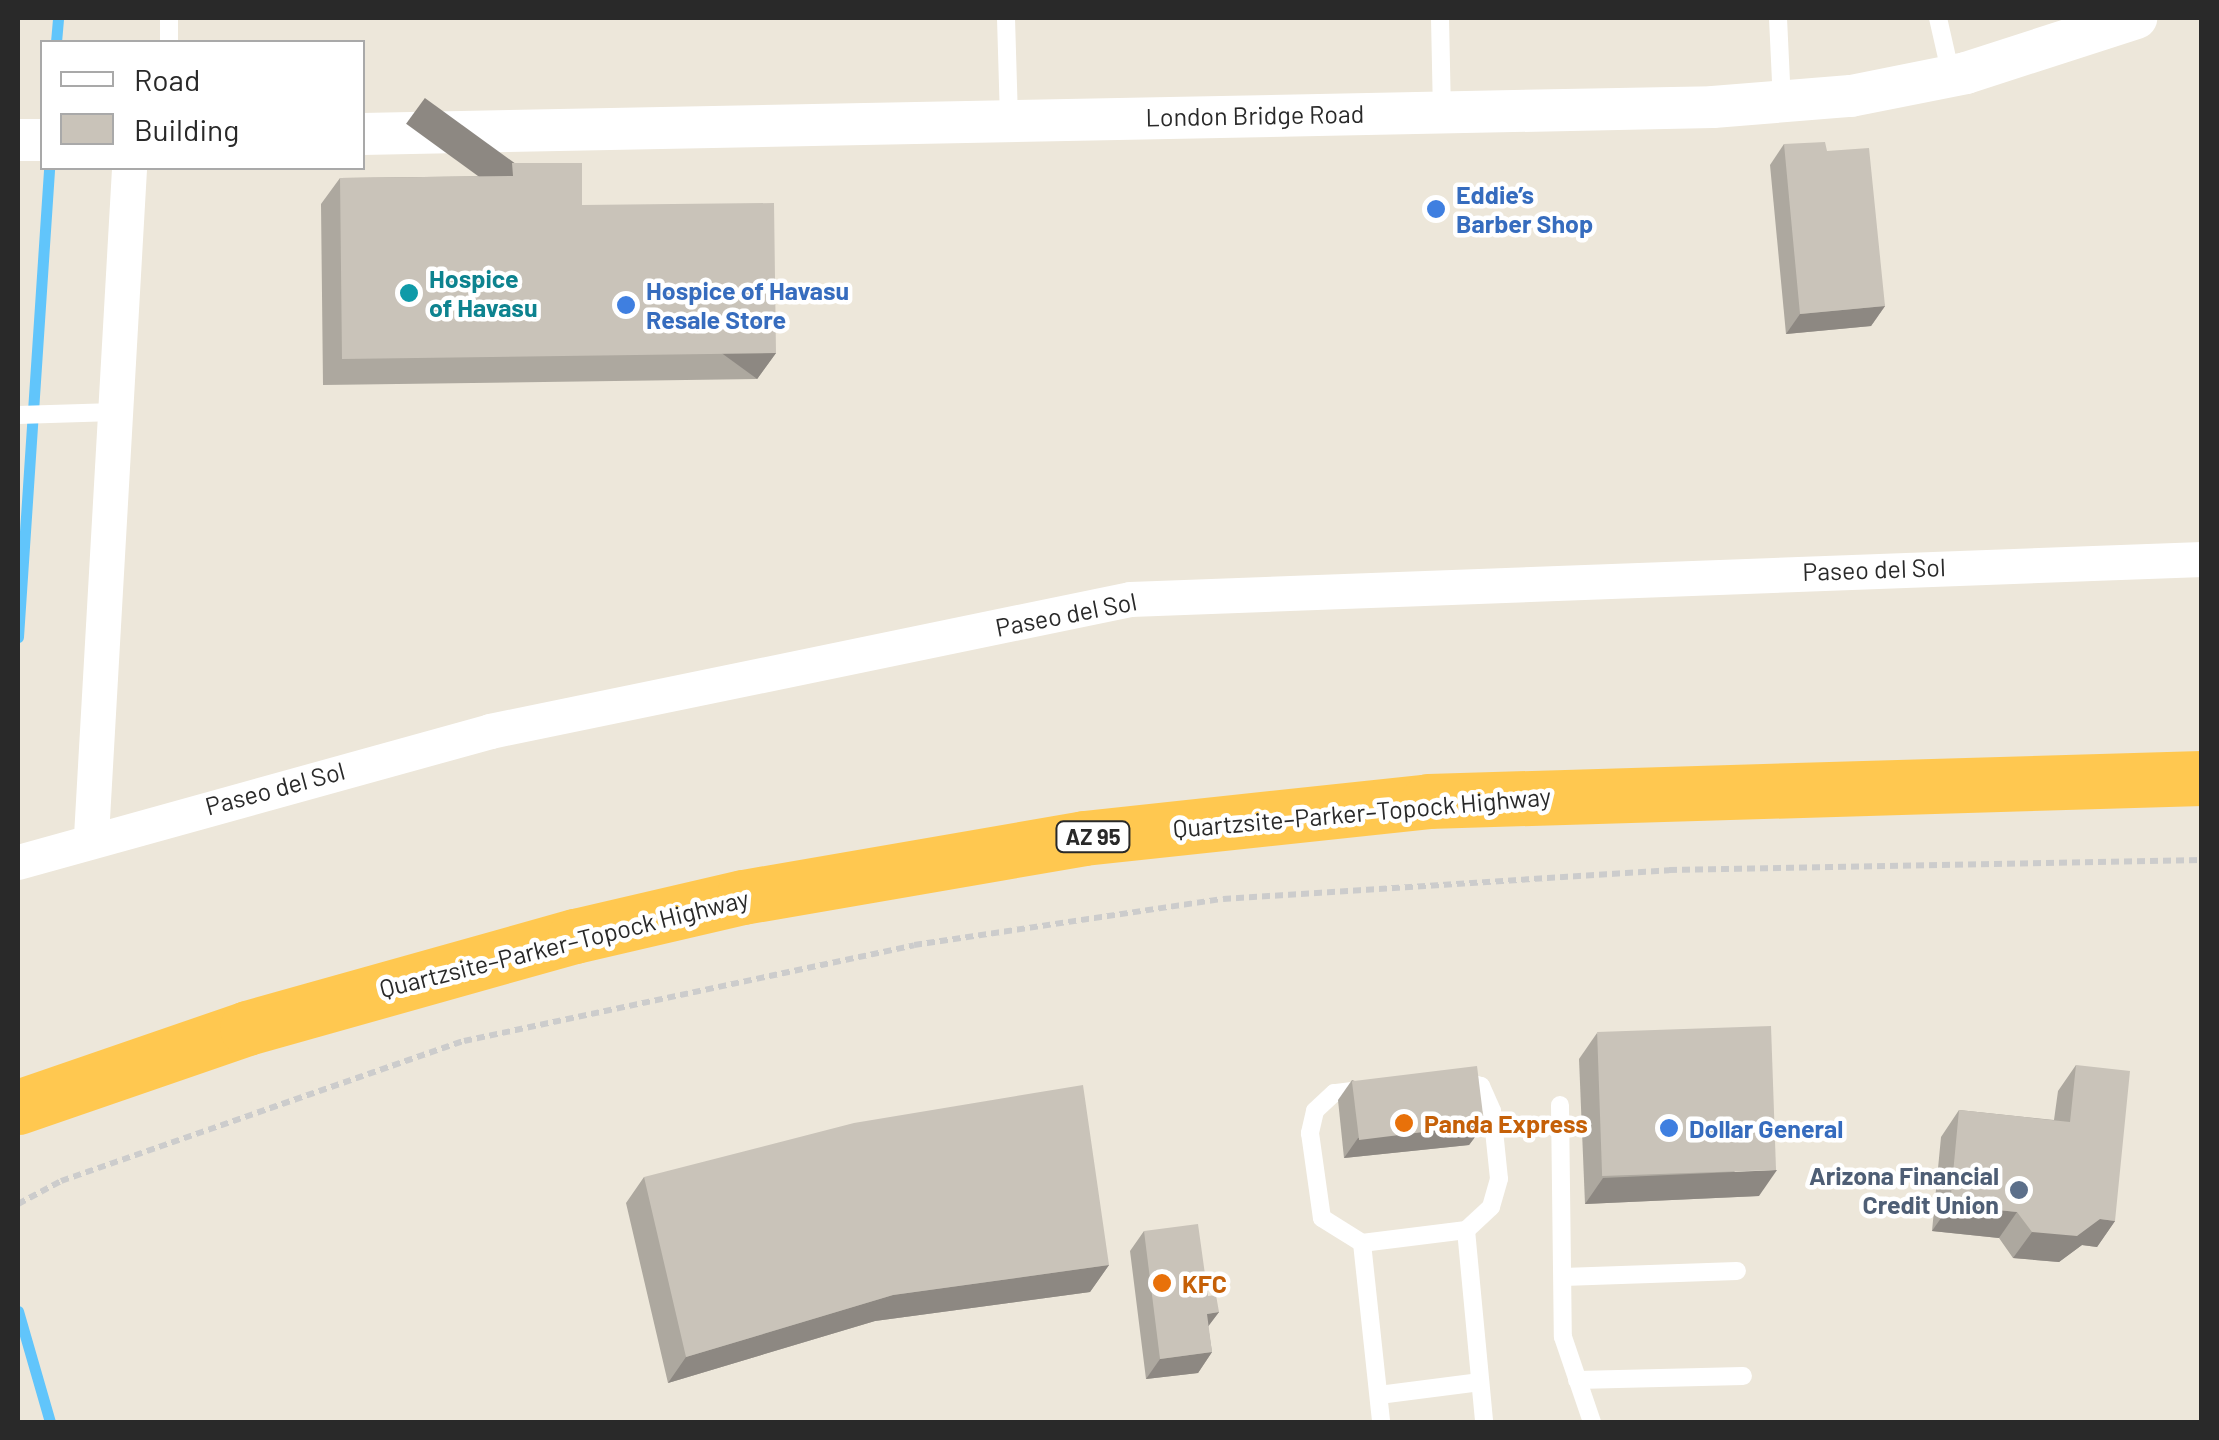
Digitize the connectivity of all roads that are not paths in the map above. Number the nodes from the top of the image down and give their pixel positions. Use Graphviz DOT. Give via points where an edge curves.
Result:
graph roads {
  1 [pos="1006,18"];
  2 [pos="1440,18"];
  3 [pos="1778,18"];
  4 [pos="1938,18"];
  5 [pos="2136,18"];
  6 [pos="1952,76"];
  7 [pos="1782,102"];
  8 [pos="1442,110"];
  9 [pos="1009,121"];
  10 [pos="365,134"];
  11 [pos="129,170"];
  12 [pos="115,412"];
  13 [pos="18,415"];
  14 [pos="2202,559"];
  15 [pos="2202,778"];
  16 [pos="91,836"];
  17 [pos="18,862"];
  18 [pos="1428,1082"];
  19 [pos="1390,1086"];
  20 [pos="1560,1105"];
  21 [pos="18,1107"];
  22 [pos="1466,1230"];
  23 [pos="1362,1243"];
  24 [pos="1737,1272"];
  25 [pos="1562,1276"];
  26 [pos="1743,1376"];
  27 [pos="1577,1380"];
  28 [pos="1480,1382"];
  29 [pos="1378,1395"];
  30 [pos="1381,1422"];
  31 [pos="1484,1422"];
  32 [pos="1592,1422"];
  1 -- 9 [label="lane"];
  2 -- 8 [label="lane"];
  3 -- 7 [label="lane"];
  4 -- 6 [label="lane"];
  5 -- 6 [label="street, London Bridge Road"];
  6 -- 7 [label="street, London Bridge Road"];
  7 -- 8 [label="street, London Bridge Road"];
  8 -- 9 [label="street, London Bridge Road"];
  9 -- 10 [label="street, London Bridge Road"];
  11 -- 12 [label="street"];
  12 -- 13 [label="lane"];
  12 -- 16 [label="street"];
  14 -- 16 [label="street, Paseo del Sol" via="1130,599 490,731"];
  15 -- 21 [label="highway, Quartzsite–Parker–Topock Highway / AZ 95" via="1505,797 1084,838 894,868 575,936 248,1028"];
  16 -- 17 [label="street, Paseo del Sol"];
  18 -- 22 [label="lane" via="1465,1078 1481,1086 1492,1111 1499,1178 1490,1207"];
  19 -- 23 [label="lane" via="1334,1093 1315,1111 1310,1133 1322,1218"];
  20 -- 25 [label="lane"];
  22 -- 23 [label="lane"];
  22 -- 28 [label="lane"];
  23 -- 29 [label="lane"];
  24 -- 25 [label="lane"];
  25 -- 27 [label="lane" via="1563,1337"];
  26 -- 27 [label="lane"];
  27 -- 32 [label="lane"];
  28 -- 29 [label="lane"];
  28 -- 31 [label="lane"];
  29 -- 30 [label="lane"];
}
